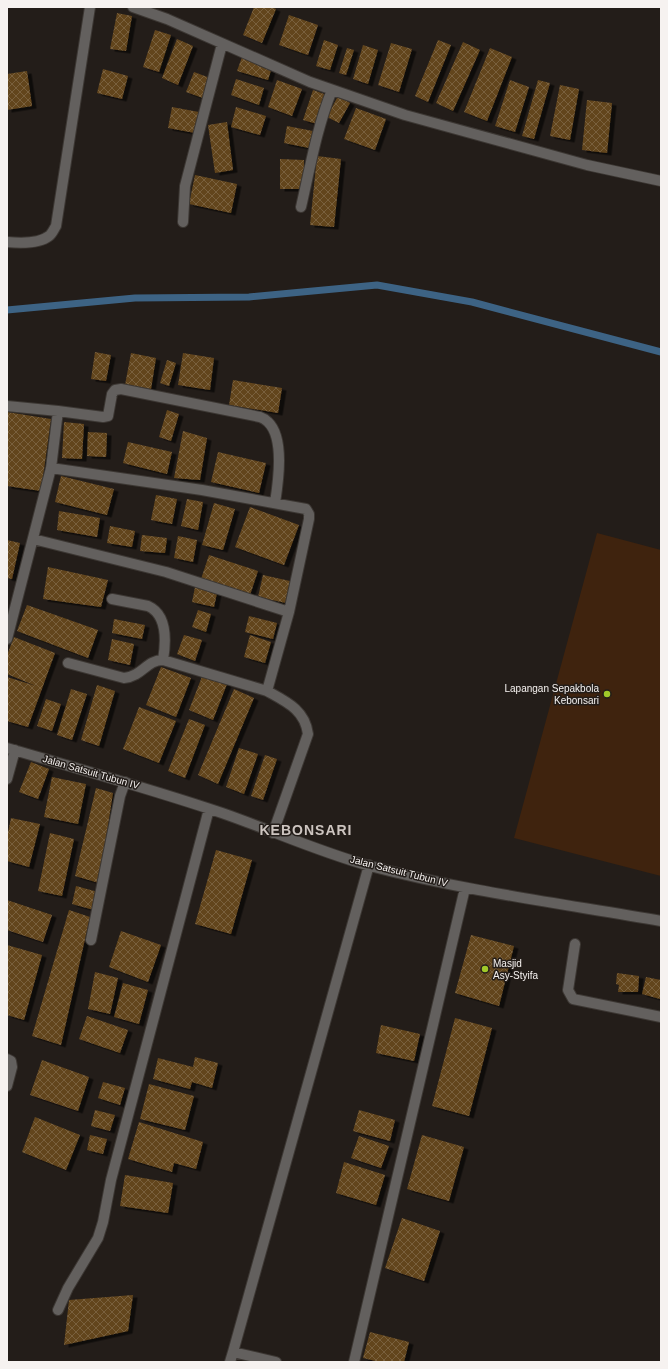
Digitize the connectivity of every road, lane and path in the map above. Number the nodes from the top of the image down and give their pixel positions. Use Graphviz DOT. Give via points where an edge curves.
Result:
graph roads {
  1 [pos="90,7"];
  2 [pos="133,7"];
  3 [pos="222,44"];
  4 [pos="332,90"];
  5 [pos="661,181"];
  6 [pos="301,207"];
  7 [pos="183,222"];
  8 [pos="7,242"];
  9 [pos="7,406"];
  10 [pos="58,411"];
  11 [pos="51,468"];
  12 [pos="275,503"];
  13 [pos="33,539"];
  14 [pos="112,599"];
  15 [pos="289,612"];
  16 [pos="7,639"];
  17 [pos="163,660"];
  18 [pos="68,663"];
  19 [pos="267,691"];
  20 [pos="11,749"];
  21 [pos="7,778"];
  22 [pos="125,782"];
  23 [pos="209,809"];
  24 [pos="273,833"];
  25 [pos="369,865"];
  26 [pos="465,888"];
  27 [pos="661,921"];
  28 [pos="91,940"];
  29 [pos="575,944"];
  30 [pos="661,1017"];
  31 [pos="7,1059"];
  32 [pos="7,1086"];
  33 [pos="58,1310"];
  34 [pos="232,1357"];
  35 [pos="276,1362"];
  36 [pos="354,1362"];
  1 -- 8 [label="street" via="56,226 49,236 36,241"];
  2 -- 3 [label="street"];
  3 -- 4 [label="street"];
  3 -- 7 [label="street" via="185,186"];
  4 -- 5 [label="street" via="405,115 587,165"];
  4 -- 6 [label="street" via="318,133"];
  9 -- 10 [label="street"];
  10 -- 11 [label="street"];
  10 -- 12 [label="street" via="108,416 112,394 115,390 121,389 260,417 268,422 277,443 279,459"];
  11 -- 12 [label="street"];
  11 -- 13 [label="street"];
  12 -- 15 [label="street" via="306,509 309,514"];
  13 -- 15 [label="street" via="166,572"];
  13 -- 16 [label="street"];
  14 -- 17 [label="street" via="148,606 158,613 164,628"];
  15 -- 19 [label="street"];
  17 -- 18 [label="street" via="157,660 137,674 124,678"];
  17 -- 19 [label="street"];
  19 -- 24 [label="street" via="298,710 307,726 308,734"];
  20 -- 21 [label="street"];
  20 -- 22 [label="street, Jalan Satsuit Tubun IV"];
  22 -- 23 [label="street, Jalan Satsuit Tubun IV"];
  22 -- 28 [label="street"];
  23 -- 24 [label="street, Jalan Satsuit Tubun IV"];
  23 -- 33 [label="street" via="111,1180 101,1229 64,1294"];
  24 -- 25 [label="street, Jalan Satsuit Tubun IV"];
  25 -- 26 [label="street, Jalan Satsuit Tubun IV"];
  25 -- 34 [label="street"];
  26 -- 27 [label="street, Jalan Satsuit Tubun IV"];
  26 -- 36 [label="street"];
  29 -- 30 [label="street" via="568,990 573,999"];
  31 -- 32 [label="street" via="11,1061 12,1067"];
  34 -- 35 [label="street"];
}
